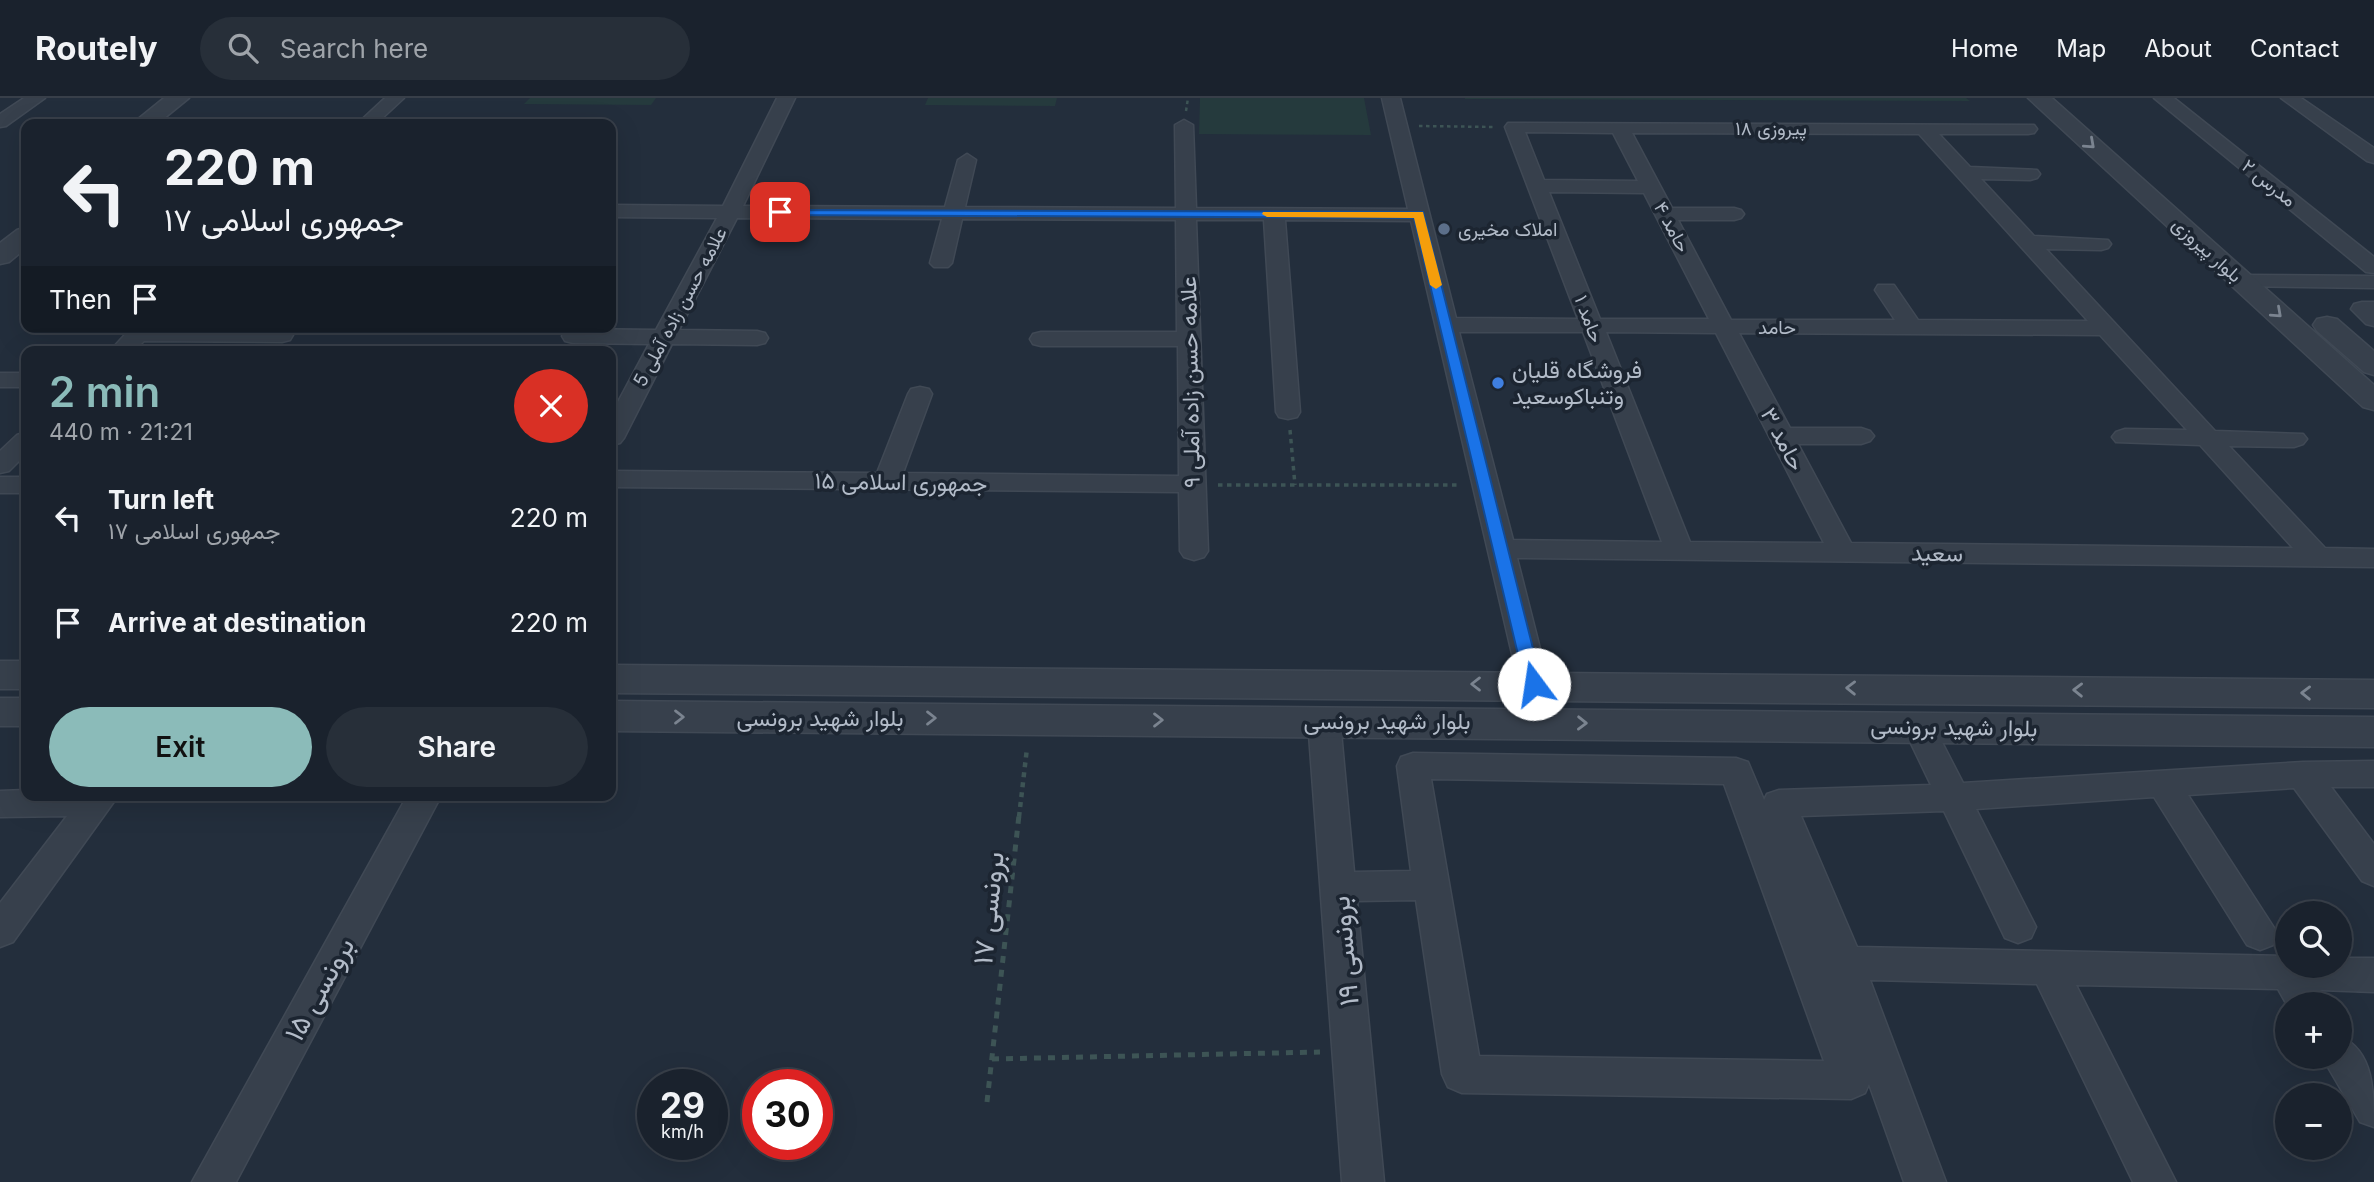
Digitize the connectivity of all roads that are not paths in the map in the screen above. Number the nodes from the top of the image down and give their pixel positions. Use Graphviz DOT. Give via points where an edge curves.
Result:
graph roads {
  1 [pos="36,98"];
  2 [pos="395,98"];
  3 [pos="786,98"];
  4 [pos="1391,98"];
  5 [pos="2039,98"];
  6 [pos="2071,98"];
  7 [pos="2163,98"];
  8 [pos="2290,98"];
  9 [pos="187,101"];
  10 [pos="153,119"];
  11 [pos="174,119"];
  12 [pos="372,119"];
  13 [pos="0,122"];
  14 [pos="1184,125"];
  15 [pos="1514,127"];
  16 [pos="1620,128"];
  17 [pos="1924,129"];
  18 [pos="2028,129"];
  19 [pos="2374,157"];
  20 [pos="967,160"];
  21 [pos="1965,173"];
  22 [pos="2030,174"];
  23 [pos="1536,186"];
  24 [pos="1651,187"];
  25 [pos="616,211"];
  26 [pos="730,212"];
  27 [pos="955,213"];
  28 [pos="1187,214"];
  29 [pos="1274,214"];
  30 [pos="1665,214"];
  31 [pos="1734,214"];
  32 [pos="21,215"];
  33 [pos="1419,215"];
  34 [pos="0,231"];
  35 [pos="21,240"];
  36 [pos="2029,242"];
  37 [pos="2101,244"];
  38 [pos="0,256"];
  39 [pos="941,263"];
  40 [pos="2374,267"];
  41 [pos="2241,281"];
  42 [pos="2277,281"];
  43 [pos="2374,282"];
  44 [pos="1886,290"];
  45 [pos="2374,309"];
  46 [pos="2374,319"];
  47 [pos="1446,325"];
  48 [pos="1591,326"];
  49 [pos="1724,326"];
  50 [pos="1911,327"];
  51 [pos="2107,328"];
  52 [pos="139,333"];
  53 [pos="226,333"];
  54 [pos="282,335"];
  55 [pos="573,336"];
  56 [pos="664,338"];
  57 [pos="757,338"];
  58 [pos="1041,339"];
  59 [pos="1189,339"];
  60 [pos="126,346"];
  61 [pos="2374,366"];
  62 [pos="0,380"];
  63 [pos="21,380"];
  64 [pos="919,394"];
  65 [pos="2374,401"];
  66 [pos="1288,412"];
  67 [pos="616,429"];
  68 [pos="1782,436"];
  69 [pos="1861,436"];
  70 [pos="2124,437"];
  71 [pos="2208,438"];
  72 [pos="2294,439"];
  73 [pos="21,445"];
  74 [pos="0,466"];
  75 [pos="616,479"];
  76 [pos="887,481"];
  77 [pos="0,485"];
  78 [pos="21,485"];
  79 [pos="1192,485"];
  80 [pos="1500,549"];
  81 [pos="1679,550"];
  82 [pos="1194,551"];
  83 [pos="1842,552"];
  84 [pos="2318,557"];
  85 [pos="2374,558"];
  86 [pos="0,675"];
  87 [pos="21,675"];
  88 [pos="616,679"];
  89 [pos="1534,684"];
  90 [pos="2374,694"];
  91 [pos="0,712"];
  92 [pos="21,712"];
  93 [pos="616,716"];
  94 [pos="1324,721"];
  95 [pos="1919,727"];
  96 [pos="2374,732"];
  97 [pos="2374,774"];
  98 [pos="2303,775"];
  99 [pos="2164,785"];
  100 [pos="1954,797"];
  101 [pos="59,801"];
  102 [pos="98,801"];
  103 [pos="421,801"];
  104 [pos="0,804"];
  105 [pos="2374,871"];
  106 [pos="1431,885"];
  107 [pos="1338,887"];
  108 [pos="2018,927"];
  109 [pos="0,931"];
  110 [pos="2260,934"];
  111 [pos="1845,964"];
  112 [pos="2048,967"];
  113 [pos="2275,973"];
  114 [pos="2352,974"];
  115 [pos="2374,975"];
  116 [pos="2349,1069"];
  117 [pos="2374,1108"];
  118 [pos="213,1182"];
  119 [pos="1363,1182"];
  120 [pos="1925,1182"];
  121 [pos="2155,1182"];
  1 -- 13 [label="street"];
  2 -- 12 [label="street"];
  3 -- 26 [label="street, علامه حسن زاده آملی 5"];
  4 -- 33 [label="street"];
  5 -- 41 [label="street, بلوار پیروزی, one-way"];
  6 -- 42 [label="street, بلوار پیروزی"];
  7 -- 40 [label="street, مدرس ۲"];
  8 -- 19 [label="street"];
  9 -- 10 [label="street"];
  9 -- 11 [label="street"];
  14 -- 28 [label="street, علامه حسن زاده آملی ۹"];
  15 -- 16 [label="street, پیروزی ۱۸"];
  15 -- 23 [label="street, حامد ۱"];
  16 -- 17 [label="street, پیروزی ۱۸"];
  16 -- 24 [label="street, حامد ۴"];
  17 -- 18 [label="street, پیروزی ۱۸"];
  17 -- 21 [label="street"];
  20 -- 27 [label="street"];
  21 -- 22 [label="street"];
  21 -- 36 [label="street"];
  23 -- 24 [label="street"];
  23 -- 48 [label="street, حامد ۱"];
  24 -- 30 [label="street, حامد ۴"];
  25 -- 26 [label="street"];
  26 -- 27 [label="street"];
  26 -- 56 [label="street, علامه حسن زاده آملی 5"];
  27 -- 28 [label="street"];
  27 -- 39 [label="street"];
  28 -- 29 [label="street"];
  28 -- 59 [label="street, علامه حسن زاده آملی ۹"];
  29 -- 33 [label="street"];
  29 -- 66 [label="street"];
  30 -- 31 [label="street"];
  30 -- 49 [label="street, حامد ۴"];
  32 -- 34 [label="street"];
  33 -- 47 [label="street"];
  35 -- 38 [label="street"];
  36 -- 37 [label="street"];
  36 -- 51 [label="street"];
  41 -- 42 [label="street"];
  41 -- 65 [label="street, بلوار پیروزی, one-way"];
  42 -- 43 [label="street"];
  42 -- 61 [label="street, بلوار پیروزی"];
  44 -- 50 [label="street"];
  45 -- 46 [label="street" via="2362,309"];
  47 -- 48 [label="street, حامد"];
  47 -- 80 [label="street"];
  48 -- 49 [label="street, حامد"];
  48 -- 81 [label="street, حامد ۱"];
  49 -- 50 [label="street, حامد"];
  49 -- 68 [label="street, حامد ۳"];
  50 -- 51 [label="street, حامد"];
  51 -- 71 [label="street"];
  52 -- 60 [label="street"];
  53 -- 54 [label="street"];
  55 -- 56 [label="street"];
  56 -- 57 [label="street"];
  56 -- 67 [label="street, علامه حسن زاده آملی 5"];
  58 -- 59 [label="street"];
  59 -- 79 [label="street, علامه حسن زاده آملی ۹"];
  62 -- 63 [label="street"];
  64 -- 76 [label="street"];
  68 -- 69 [label="street"];
  68 -- 83 [label="street, حامد ۳"];
  70 -- 71 [label="street"];
  71 -- 72 [label="street"];
  71 -- 84 [label="street"];
  73 -- 74 [label="street"];
  75 -- 76 [label="street, جمهوری اسلامی ۱۵"];
  76 -- 79 [label="street, جمهوری اسلامی ۱۵"];
  77 -- 78 [label="street"];
  79 -- 82 [label="street, علامه حسن زاده آملی ۹"];
  80 -- 81 [label="street, سعید"];
  80 -- 89 [label="street"];
  81 -- 83 [label="street, سعید"];
  83 -- 84 [label="street, سعید"];
  84 -- 85 [label="street, سعید"];
  86 -- 87 [label="street"];
  89 -- 88 [label="street, بلوار شهید برونسی, one-way"];
  90 -- 89 [label="street, بلوار شهید برونسی, one-way"];
  91 -- 92 [label="street"];
  93 -- 94 [label="street, بلوار شهید برونسی, one-way"];
  94 -- 95 [label="street, بلوار شهید برونسی, one-way"];
  94 -- 107 [label="street, برونسی ۱۹"];
  95 -- 96 [label="street, بلوار شهید برونسی"];
  95 -- 100 [label="street"];
  97 -- 98 [label="street"];
  98 -- 99 [label="street"];
  98 -- 105 [label="street"];
  99 -- 100 [label="street"];
  99 -- 110 [label="street"];
  100 -- 108 [label="street"];
  100 -- 111 [label="street" via="1779,803"];
  101 -- 104 [label="street"];
  102 -- 109 [label="street"];
  103 -- 118 [label="street, برونسی ۱۵"];
  106 -- 106 [label="street" via="1413,766 1736,771 1851,1080 1462,1074"];
  106 -- 107 [label="street"];
  107 -- 119 [label="street, برونسی ۱۹"];
  111 -- 112 [label="street"];
  111 -- 120 [label="street"];
  112 -- 113 [label="street"];
  112 -- 121 [label="street"];
  114 -- 115 [label="street"];
  116 -- 117 [label="street"];
}
